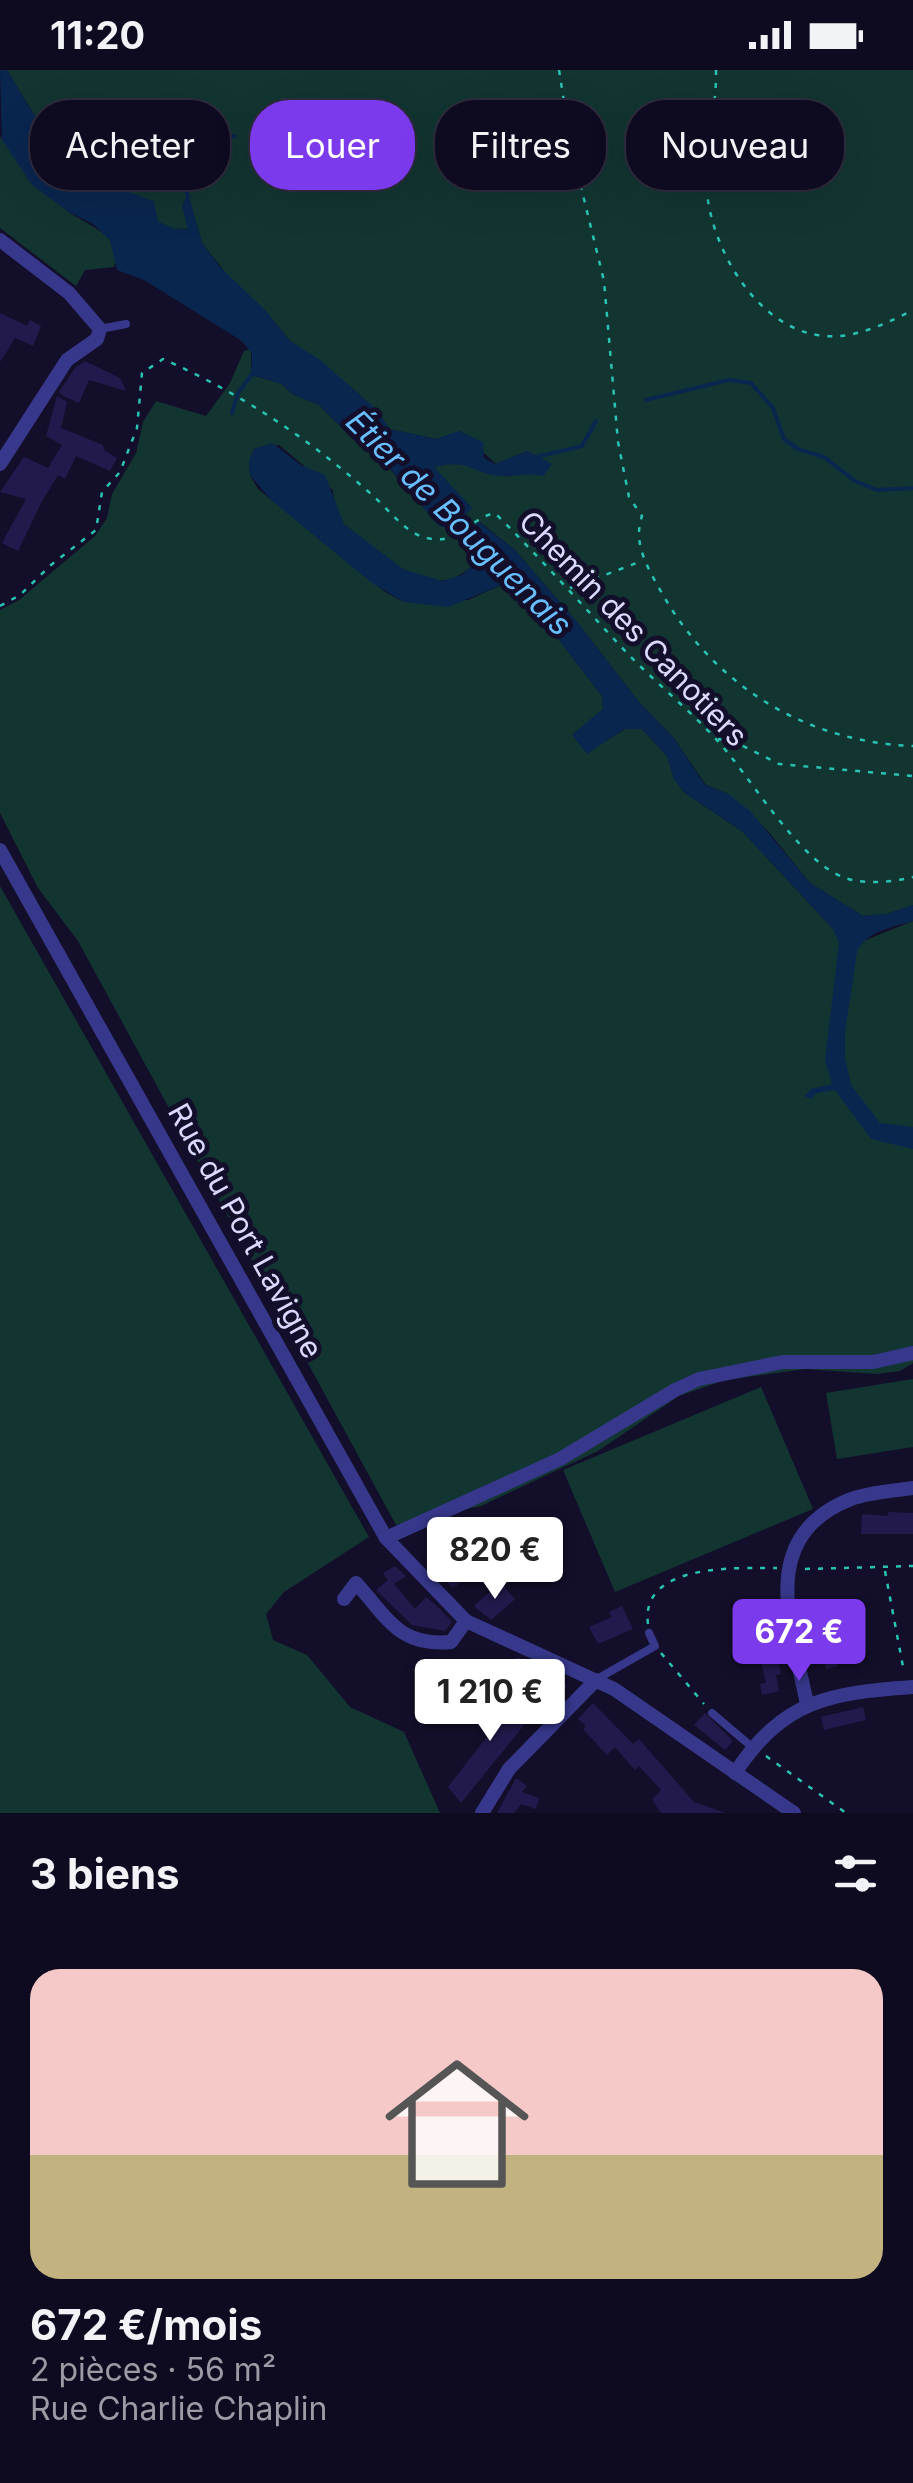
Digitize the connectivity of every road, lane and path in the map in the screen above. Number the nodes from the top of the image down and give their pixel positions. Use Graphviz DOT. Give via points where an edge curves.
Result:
graph roads {
  1 [pos="559,70"];
  2 [pos="716,70"];
  3 [pos="0,240"];
  4 [pos="913,310"];
  5 [pos="126,324"];
  6 [pos="100,328"];
  7 [pos="0,464"];
  8 [pos="644,560"];
  9 [pos="570,588"];
  10 [pos="0,606"];
  11 [pos="717,739"];
  12 [pos="913,746"];
  13 [pos="913,776"];
  14 [pos="0,850"];
  15 [pos="913,877"];
  16 [pos="913,1353"];
  17 [pos="913,1488"];
  18 [pos="386,1538"];
  19 [pos="913,1566"];
  20 [pos="788,1568"];
  21 [pos="885,1570"];
  22 [pos="344,1600"];
  23 [pos="466,1622"];
  24 [pos="649,1633"];
  25 [pos="654,1646"];
  26 [pos="596,1680"];
  27 [pos="910,1688"];
  28 [pos="807,1704"];
  29 [pos="712,1712"];
  30 [pos="752,1747"];
  31 [pos="735,1773"];
  32 [pos="482,1813"];
  33 [pos="794,1813"];
  34 [pos="846,1813"];
  1 -- 8 [label="path" via="604,280 610,394 630,497 642,516 637,530"];
  2 -- 4 [label="path" via="706,187 710,218 720,246 755,296 775,317 828,337"];
  3 -- 6 [label="street" via="69,293"];
  5 -- 6 [label="lane"];
  6 -- 7 [label="street" via="97,339 67,360"];
  8 -- 9 [label="path"];
  8 -- 12 [label="path" via="679,623 750,694 829,732"];
  9 -- 10 [label="path, Chemin des Canotiers" via="495,514 455,536 427,539 413,532 277,418 163,359 142,373 137,428 120,472 102,492 96,530"];
  9 -- 11 [label="path, Chemin des Canotiers"];
  11 -- 13 [label="path" via="780,764"];
  11 -- 15 [label="path, Chemin des Canotiers" via="829,869 846,878"];
  14 -- 18 [label="street, Rue du Port Lavigne"];
  16 -- 18 [label="street" via="873,1362 783,1362 700,1379 560,1459"];
  17 -- 20 [label="street" via="854,1498 825,1512 802,1535"];
  18 -- 23 [label="street, Rue du Port Lavigne"];
  19 -- 21 [label="path"];
  20 -- 21 [label="path"];
  20 -- 24 [label="path" via="734,1568 657,1588 649,1599"];
  20 -- 28 [label="street" via="785,1594"];
  21 -- 27 [label="path"];
  22 -- 23 [label="street" via="356,1584 407,1639 432,1644 450,1642"];
  23 -- 26 [label="street, Rue du Port Lavigne"];
  24 -- 25 [label="lane"];
  25 -- 26 [label="lane"];
  25 -- 29 [label="path"];
  26 -- 31 [label="street, Rue du Port Lavigne"];
  26 -- 32 [label="street" via="509,1769"];
  27 -- 28 [label="street" via="832,1694"];
  28 -- 30 [label="street"];
  29 -- 30 [label="lane"];
  30 -- 31 [label="street"];
  30 -- 34 [label="path"];
  31 -- 33 [label="street, Rue du Port Lavigne"];
}
